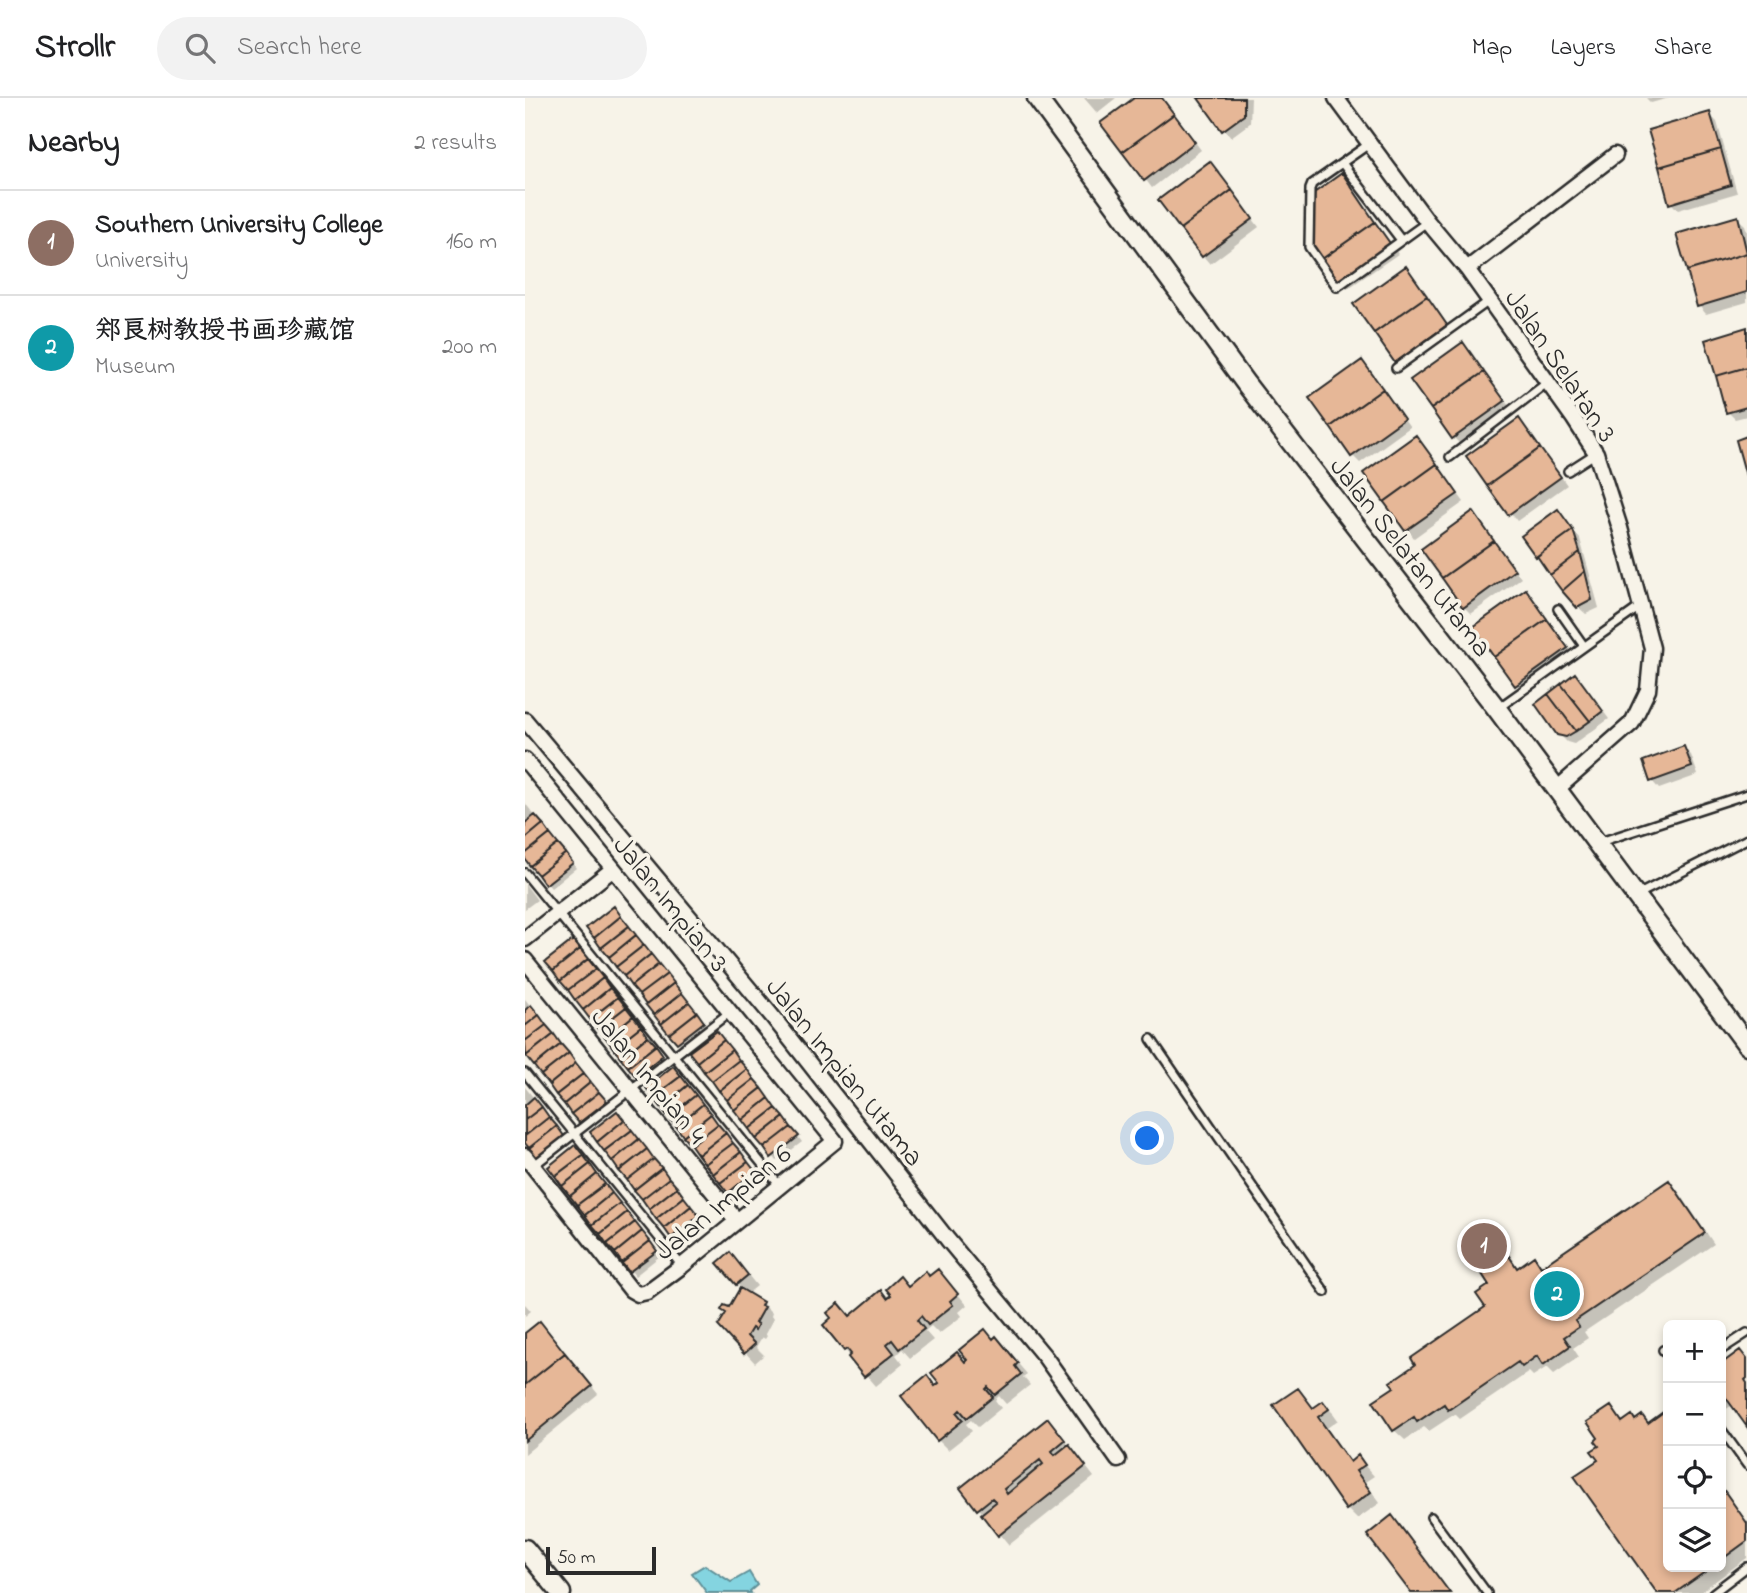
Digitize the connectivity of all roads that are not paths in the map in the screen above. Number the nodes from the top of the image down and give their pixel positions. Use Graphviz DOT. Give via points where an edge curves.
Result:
graph roads {
  1 [pos="1037,98"];
  2 [pos="1336,98"];
  3 [pos="1369,144"];
  4 [pos="1615,155"];
  5 [pos="1342,163"];
  6 [pos="1427,221"];
  7 [pos="1401,240"];
  8 [pos="1467,270"];
  9 [pos="1489,301"];
  10 [pos="1396,368"];
  11 [pos="1548,382"];
  12 [pos="1596,453"];
  13 [pos="1450,457"];
  14 [pos="1568,471"];
  15 [pos="1642,606"];
  16 [pos="1558,609"];
  17 [pos="1584,646"];
  18 [pos="1497,709"];
  19 [pos="525,720"];
  20 [pos="525,760"];
  21 [pos="1557,789"];
  22 [pos="1747,794"];
  23 [pos="1747,839"];
  24 [pos="1596,844"];
  25 [pos="613,869"];
  26 [pos="525,873"];
  27 [pos="1635,896"];
  28 [pos="558,913"];
  29 [pos="525,939"];
  30 [pos="525,960"];
  31 [pos="730,1012"];
  32 [pos="1151,1039"];
  33 [pos="1747,1045"];
  34 [pos="674,1056"];
  35 [pos="525,1073"];
  36 [pos="631,1090"];
  37 [pos="574,1134"];
  38 [pos="835,1141"];
  39 [pos="529,1161"];
  40 [pos="780,1186"];
  41 [pos="737,1221"];
  42 [pos="682,1266"];
  43 [pos="1325,1292"];
  44 [pos="1747,1333"];
  45 [pos="1726,1347"];
  46 [pos="1726,1436"];
  47 [pos="1118,1460"];
  48 [pos="1747,1465"];
  49 [pos="1431,1517"];
  50 [pos="525,1549"];
  51 [pos="1747,1567"];
  52 [pos="561,1593"];
  53 [pos="1487,1593"];
  54 [pos="1713,1593"];
  1 -- 18 [label="street, Jalan Selatan Utama" via="1245,384"];
  2 -- 3 [label="street, Jalan Selatan 3"];
  3 -- 5 [label="lane"];
  3 -- 6 [label="street, Jalan Selatan 3"];
  4 -- 8 [label="street"];
  5 -- 7 [label="lane"];
  5 -- 7 [label="lane" via="1310,189 1309,247 1336,287"];
  6 -- 7 [label="lane"];
  6 -- 8 [label="street, Jalan Selatan 3"];
  8 -- 9 [label="street, Jalan Selatan 3"];
  9 -- 10 [label="lane"];
  9 -- 11 [label="street, Jalan Selatan 3"];
  11 -- 12 [label="street, Jalan Selatan 3"];
  11 -- 13 [label="lane"];
  12 -- 14 [label="lane"];
  12 -- 15 [label="street, Jalan Selatan 3"];
  15 -- 17 [label="lane"];
  15 -- 21 [label="street, Jalan Selatan 3" via="1652,648 1648,690 1632,723"];
  16 -- 17 [label="lane"];
  17 -- 18 [label="lane"];
  18 -- 21 [label="street, Jalan Selatan Utama"];
  19 -- 47 [label="street, Jalan Impian Utama" via="781,1027 1045,1357"];
  20 -- 25 [label="street, Jalan Impian 3"];
  21 -- 24 [label="street, Jalan Selatan Utama"];
  22 -- 24 [label="lane"];
  23 -- 27 [label="lane"];
  24 -- 27 [label="street, Jalan Selatan Utama"];
  25 -- 28 [label="street"];
  25 -- 31 [label="street, Jalan Impian 3"];
  26 -- 28 [label="lane"];
  27 -- 33 [label="street, Jalan Selatan Utama"];
  28 -- 29 [label="street"];
  28 -- 34 [label="lane"];
  30 -- 36 [label="street, Jalan Impian 4"];
  31 -- 34 [label="lane"];
  31 -- 38 [label="street, Jalan Impian 3"];
  32 -- 43 [label="lane"];
  34 -- 36 [label="lane"];
  34 -- 40 [label="lane"];
  35 -- 37 [label="lane"];
  36 -- 37 [label="lane"];
  36 -- 41 [label="street, Jalan Impian 4"];
  37 -- 39 [label="lane"];
  37 -- 42 [label="lane"];
  38 -- 40 [label="street, Jalan Impian 6"];
  39 -- 42 [label="street, Jalan Impian 6" via="631,1290 647,1292"];
  40 -- 41 [label="street, Jalan Impian 6"];
  41 -- 42 [label="street, Jalan Impian 6"];
  44 -- 45 [label="lane"];
  46 -- 48 [label="lane"];
  49 -- 53 [label="lane"];
  50 -- 52 [label="street"];
  51 -- 54 [label="lane"];
}
